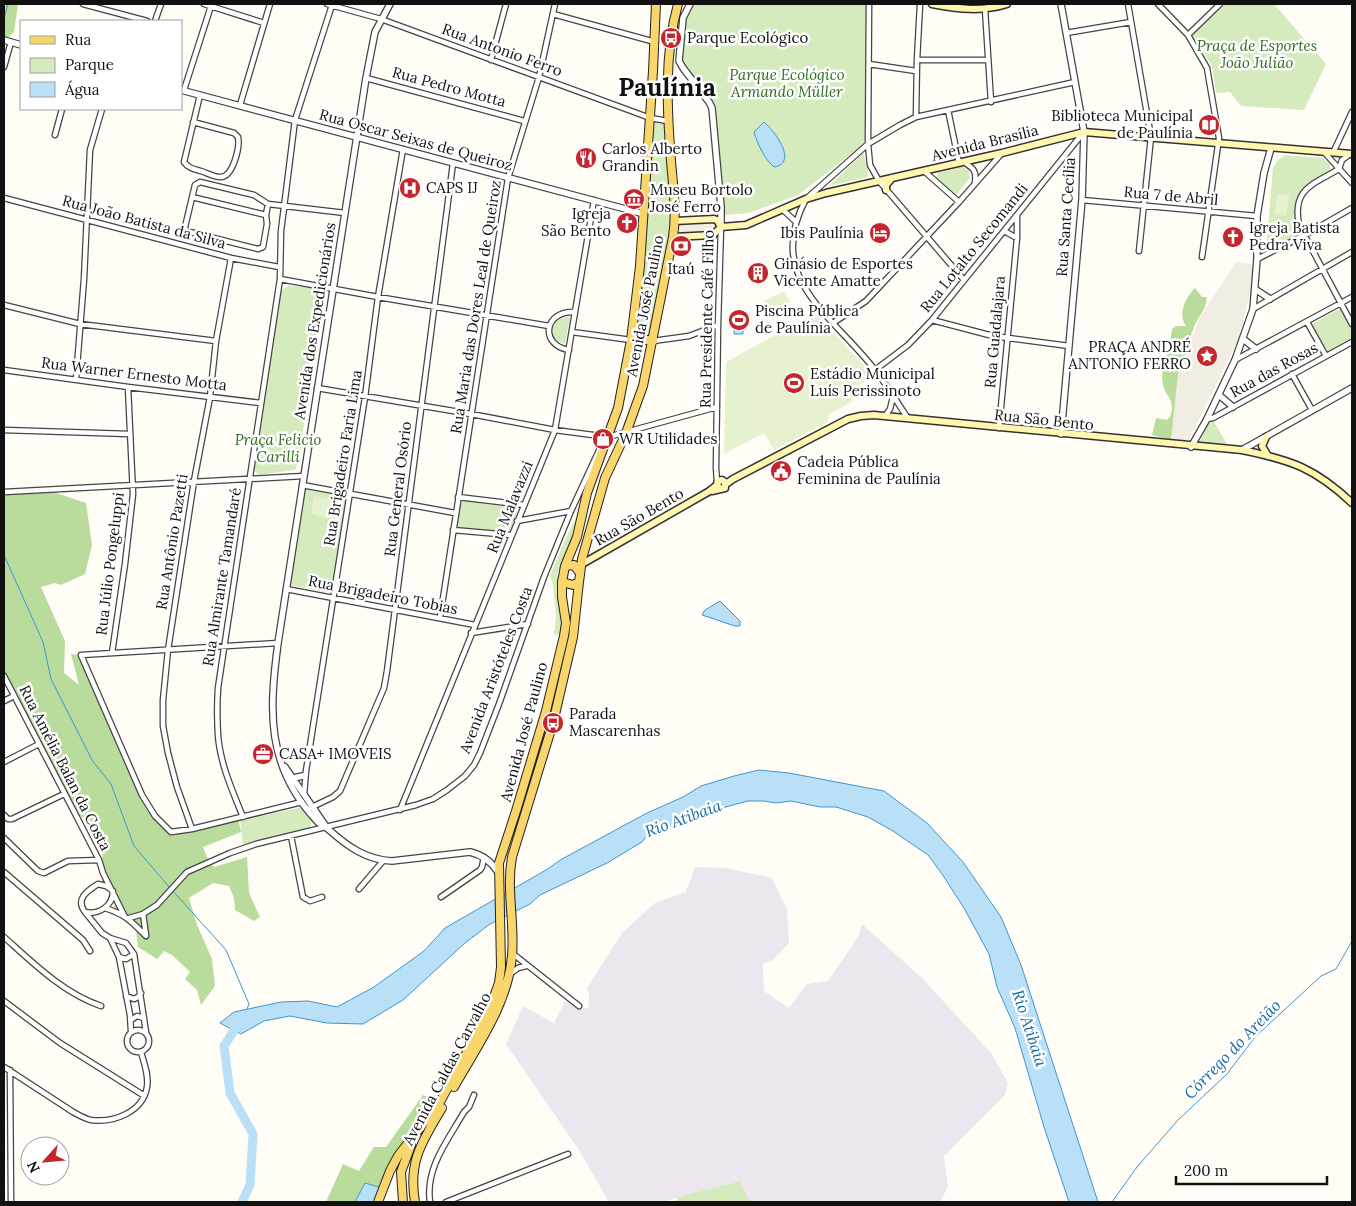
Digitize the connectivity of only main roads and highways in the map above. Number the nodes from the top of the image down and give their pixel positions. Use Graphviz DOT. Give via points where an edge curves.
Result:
graph roads {
  1 [pos="656,4"];
  2 [pos="678,4"];
  3 [pos="932,4"];
  4 [pos="1007,4"];
  5 [pos="954,6"];
  6 [pos="1352,154"];
  7 [pos="892,178"];
  8 [pos="886,190"];
  9 [pos="676,220"];
  10 [pos="721,227"];
  11 [pos="673,237"];
  12 [pos="633,328"];
  13 [pos="653,341"];
  14 [pos="1266,436"];
  15 [pos="1268,456"];
  16 [pos="1352,503"];
  17 [pos="578,565"];
  18 [pos="565,566"];
  19 [pos="562,582"];
  20 [pos="579,582"];
  21 [pos="499,887"];
  22 [pos="511,928"];
  23 [pos="420,1130"];
  24 [pos="378,1202"];
  25 [pos="404,1202"];
  26 [pos="415,1202"];
  1 -- 12 [label="main road, Avenida José Paulino" via="644,214"];
  2 -- 9 [label="main road, Avenida José Paulino" via="671,38 668,85"];
  3 -- 5 [label="main road"];
  4 -- 5 [label="main road" via="985,9"];
  6 -- 7 [label="main road, Avenida Brasília" via="1084,132"];
  7 -- 8 [label="main road"];
  7 -- 10 [label="main road, Avenida Brasília" via="806,199 746,226"];
  9 -- 10 [label="main road, Avenida Brasília" via="714,219"];
  9 -- 11 [label="main road, Avenida José Paulino"];
  10 -- 11 [label="main road, Avenida Brasília" via="713,235"];
  11 -- 13 [label="main road, Avenida José Paulino"];
  12 -- 13 [label="main road" via="641,338"];
  12 -- 18 [label="main road, Avenida José Paulino" via="618,408"];
  13 -- 17 [label="main road, Avenida José Paulino" via="643,386 605,478"];
  14 -- 15 [label="main road" via="1262,446"];
  15 -- 16 [label="main road, Rua São Bento" via="1313,472"];
  15 -- 17 [label="main road, Rua São Bento" via="1242,450 907,417 860,416 848,419 721,484"];
  17 -- 18 [label="main road"];
  17 -- 20 [label="main road, Avenida José Paulino"];
  18 -- 19 [label="main road, Avenida José Paulino"];
  19 -- 20 [label="main road" via="573,585"];
  19 -- 21 [label="main road, Avenida José Paulino" via="564,636 546,711 499,863"];
  20 -- 22 [label="main road, Avenida José Paulino" via="573,637 555,715 512,857 509,886"];
  21 -- 23 [label="main road, Avenida Caldas Carvalho" via="499,983 488,1013 440,1102"];
  22 -- 26 [label="main road, Avenida Caldas Carvalho" via="509,976 498,1008 418,1151 413,1168"];
  23 -- 24 [label="main road, Avenida Caldas Carvalho" via="398,1156"];
  23 -- 25 [label="main road" via="401,1172"];
}
